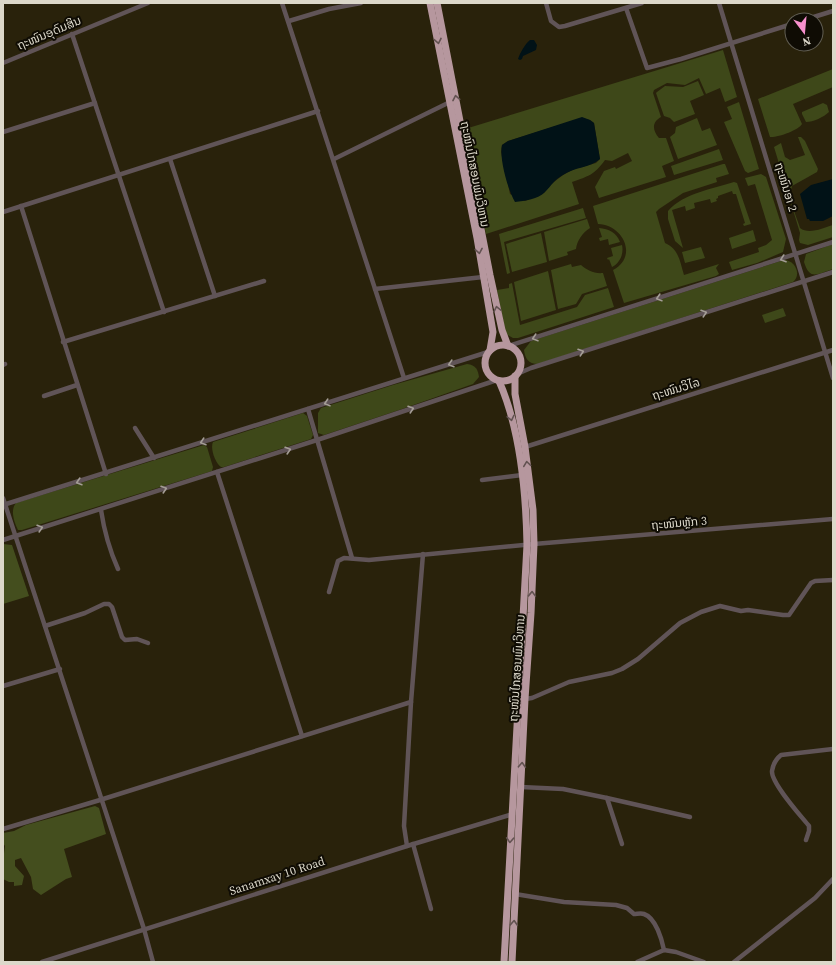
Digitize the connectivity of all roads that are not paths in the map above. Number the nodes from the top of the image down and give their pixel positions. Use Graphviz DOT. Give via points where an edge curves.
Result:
graph roads {
  1 [pos="148,3"];
  2 [pos="282,3"];
  3 [pos="361,3"];
  4 [pos="430,3"];
  5 [pos="437,3"];
  6 [pos="546,3"];
  7 [pos="642,3"];
  8 [pos="719,3"];
  9 [pos="626,8"];
  10 [pos="289,21"];
  11 [pos="784,26"];
  12 [pos="72,34"];
  13 [pos="731,42"];
  14 [pos="3,63"];
  15 [pos="450,102"];
  16 [pos="95,103"];
  17 [pos="318,111"];
  18 [pos="3,132"];
  19 [pos="170,159"];
  20 [pos="334,159"];
  21 [pos="119,174"];
  22 [pos="21,206"];
  23 [pos="3,212"];
  24 [pos="833,242"];
  25 [pos="796,254"];
  26 [pos="833,272"];
  27 [pos="264,281"];
  28 [pos="487,281"];
  29 [pos="804,281"];
  30 [pos="375,289"];
  31 [pos="215,296"];
  32 [pos="164,312"];
  33 [pos="63,342"];
  34 [pos="508,346"];
  35 [pos="833,350"];
  36 [pos="489,351"];
  37 [pos="825,352"];
  38 [pos="516,375"];
  39 [pos="404,378"];
  40 [pos="833,378"];
  41 [pos="498,381"];
  42 [pos="77,385"];
  43 [pos="44,396"];
  44 [pos="308,409"];
  45 [pos="135,428"];
  46 [pos="317,440"];
  47 [pos="525,447"];
  48 [pos="154,458"];
  49 [pos="217,472"];
  50 [pos="106,474"];
  51 [pos="522,475"];
  52 [pos="482,480"];
  53 [pos="3,498"];
  54 [pos="4,505"];
  55 [pos="101,510"];
  56 [pos="833,520"];
  57 [pos="15,536"];
  58 [pos="3,540"];
  59 [pos="530,544"];
  60 [pos="423,554"];
  61 [pos="352,558"];
  62 [pos="118,569"];
  63 [pos="833,580"];
  64 [pos="329,592"];
  65 [pos="45,626"];
  66 [pos="148,643"];
  67 [pos="521,645"];
  68 [pos="529,646"];
  69 [pos="60,669"];
  70 [pos="3,686"];
  71 [pos="525,698"];
  72 [pos="411,702"];
  73 [pos="302,736"];
  74 [pos="833,749"];
  75 [pos="521,787"];
  76 [pos="607,798"];
  77 [pos="100,800"];
  78 [pos="515,814"];
  79 [pos="690,817"];
  80 [pos="3,829"];
  81 [pos="806,840"];
  82 [pos="413,844"];
  83 [pos="622,844"];
  84 [pos="407,846"];
  85 [pos="833,879"];
  86 [pos="515,894"];
  87 [pos="431,910"];
  88 [pos="144,929"];
  89 [pos="664,950"];
  90 [pos="42,962"];
  91 [pos="153,962"];
  92 [pos="504,962"];
  93 [pos="512,962"];
  94 [pos="637,962"];
  95 [pos="704,962"];
  96 [pos="734,962"];
  1 -- 12 [label="street, ຖະໜົນອຸດົມສິນ"];
  2 -- 10 [label="street"];
  3 -- 10 [label="street"];
  4 -- 15 [label="highway, ຖະໜົນໄກສອນພົມວິຫານ, one-way"];
  28 -- 5 [label="highway, ຖະໜົນໄກສອນພົມວິຫານ, one-way"];
  6 -- 9 [label="street" via="551,21 559,26"];
  7 -- 9 [label="street"];
  8 -- 13 [label="street, ຖະໜົນອາ 2"];
  9 -- 13 [label="street" via="647,68"];
  10 -- 17 [label="street"];
  11 -- 13 [label="street"];
  12 -- 14 [label="street, ຖະໜົນອຸດົມສິນ"];
  12 -- 16 [label="street"];
  13 -- 25 [label="street, ຖະໜົນອາ 2"];
  15 -- 20 [label="street"];
  15 -- 28 [label="highway, ຖະໜົນໄກສອນພົມວິຫານ, one-way"];
  16 -- 18 [label="street"];
  16 -- 21 [label="street"];
  17 -- 19 [label="street"];
  17 -- 20 [label="street"];
  19 -- 21 [label="street"];
  19 -- 31 [label="street"];
  20 -- 30 [label="street"];
  21 -- 22 [label="street"];
  21 -- 32 [label="street"];
  22 -- 23 [label="street"];
  22 -- 33 [label="street"];
  24 -- 25 [label="street"];
  25 -- 29 [label="street, ຖະໜົນອາ 2"];
  25 -- 34 [label="street, one-way"];
  26 -- 29 [label="street"];
  27 -- 31 [label="street"];
  28 -- 30 [label="street"];
  34 -- 28 [label="highway, ຖະໜົນໄກສອນພົມວິຫານ, one-way"];
  28 -- 36 [label="highway, ຖະໜົນໄກສອນພົມວິຫານ" via="493,332"];
  29 -- 37 [label="street, ຖະໜົນອາ 2"];
  38 -- 29 [label="street, one-way" via="531,368"];
  30 -- 39 [label="street"];
  31 -- 32 [label="street"];
  32 -- 33 [label="street"];
  33 -- 42 [label="street"];
  34 -- 36 [label="highway" via="499,345"];
  34 -- 38 [label="highway" via="517,351 520,357 520,368"];
  35 -- 37 [label="street, ຖະໜົນວິໄລ"];
  36 -- 39 [label="street, one-way"];
  36 -- 41 [label="highway" via="484,362 485,369"];
  37 -- 40 [label="street, ຖະໜົນອາ 2"];
  37 -- 47 [label="street, ຖະໜົນວິໄລ"];
  38 -- 41 [label="highway" via="510,380"];
  38 -- 47 [label="highway, ຖະໜົນໄກສອນພົມວິຫານ" via="514,394"];
  39 -- 44 [label="street, one-way"];
  46 -- 41 [label="street, one-way"];
  41 -- 51 [label="highway, ຖະໜົນໄກສອນພົມວິຫານ, one-way" via="506,396"];
  42 -- 43 [label="street"];
  42 -- 50 [label="street"];
  44 -- 46 [label="street"];
  44 -- 48 [label="street, one-way"];
  45 -- 48 [label="street"];
  49 -- 46 [label="street, one-way"];
  46 -- 61 [label="street"];
  59 -- 47 [label="highway, ຖະໜົນໄກສອນພົມວິຫານ, one-way" via="533,510"];
  48 -- 50 [label="street"];
  55 -- 49 [label="street, one-way"];
  49 -- 73 [label="street"];
  50 -- 54 [label="street, one-way"];
  51 -- 52 [label="street"];
  51 -- 59 [label="highway, ຖະໜົນໄກສອນພົມວິຫານ"];
  53 -- 54 [label="street"];
  54 -- 57 [label="street"];
  57 -- 55 [label="street, one-way"];
  55 -- 62 [label="street" via="104,531"];
  56 -- 59 [label="street, ຖະໜົນຫຼັກ 3"];
  57 -- 58 [label="street"];
  57 -- 65 [label="street"];
  59 -- 60 [label="street, ຖະໜົນຫຼັກ 3"];
  59 -- 67 [label="highway, ຖະໜົນໄກສອນພົມວິຫານ"];
  68 -- 59 [label="highway, ຖະໜົນໄກສອນພົມວິຫານ, one-way"];
  60 -- 61 [label="street, ຖະໜົນຫຼັກ 3" via="369,560"];
  60 -- 72 [label="street"];
  61 -- 64 [label="street" via="338,561"];
  63 -- 71 [label="street" via="811,583 790,614 748,610 744,612 720,606 701,612 680,623 638,659 612,673 568,682 532,698"];
  65 -- 66 [label="street" via="109,604 122,637 125,640 137,639"];
  65 -- 69 [label="street"];
  67 -- 68 [label="highway"];
  67 -- 78 [label="highway, ຖະໜົນໄກສອນພົມວິຫານ"];
  68 -- 71 [label="highway, ຖະໜົນໄກສອນພົມວິຫານ"];
  69 -- 70 [label="street"];
  69 -- 77 [label="street"];
  75 -- 71 [label="highway, ຖະໜົນໄກສອນພົມວິຫານ, one-way"];
  72 -- 73 [label="street"];
  72 -- 84 [label="street" via="404,826"];
  73 -- 77 [label="street"];
  74 -- 81 [label="street" via="781,754 776,759 772,772 778,787 809,826"];
  75 -- 76 [label="street" via="563,789"];
  75 -- 78 [label="highway, ຖະໜົນໄກສອນພົມວິຫານ"];
  76 -- 79 [label="street"];
  76 -- 83 [label="street"];
  77 -- 80 [label="street"];
  77 -- 88 [label="street"];
  78 -- 82 [label="street, Sanamxay 10 Road"];
  78 -- 86 [label="highway, ຖະໜົນໄກສອນພົມວິຫານ"];
  78 -- 92 [label="highway, ຖະໜົນໄກສອນພົມວິຫານ, one-way"];
  82 -- 84 [label="street, Sanamxay 10 Road"];
  82 -- 87 [label="street"];
  84 -- 88 [label="street, Sanamxay 10 Road"];
  85 -- 96 [label="street" via="815,898"];
  86 -- 89 [label="street" via="564,902 616,905 634,914 643,914 659,932"];
  93 -- 86 [label="highway, ຖະໜົນໄກສອນພົມວິຫານ, one-way"];
  88 -- 90 [label="street, Sanamxay 10 Road"];
  88 -- 91 [label="street"];
  89 -- 94 [label="street"];
  89 -- 95 [label="street"];
}
